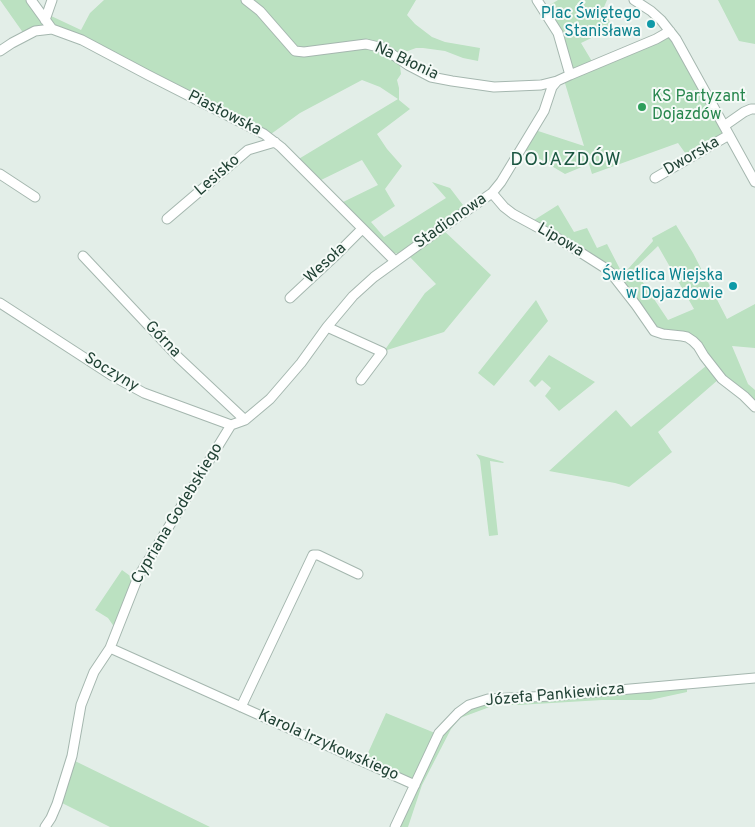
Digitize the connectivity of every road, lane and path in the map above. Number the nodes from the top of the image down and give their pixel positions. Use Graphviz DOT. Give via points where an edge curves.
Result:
graph roads {
  1 [pos="31,0"];
  2 [pos="52,0"];
  3 [pos="246,0"];
  4 [pos="538,0"];
  5 [pos="634,0"];
  6 [pos="647,4"];
  7 [pos="45,20"];
  8 [pos="52,29"];
  9 [pos="670,31"];
  10 [pos="0,51"];
  11 [pos="570,74"];
  12 [pos="558,81"];
  13 [pos="755,109"];
  14 [pos="724,126"];
  15 [pos="729,135"];
  16 [pos="275,142"];
  17 [pos="0,174"];
  18 [pos="655,178"];
  19 [pos="755,182"];
  20 [pos="492,193"];
  21 [pos="35,196"];
  22 [pos="167,219"];
  23 [pos="362,229"];
  24 [pos="83,256"];
  25 [pos="396,262"];
  26 [pos="290,298"];
  27 [pos="0,303"];
  28 [pos="327,327"];
  29 [pos="361,380"];
  30 [pos="755,407"];
  31 [pos="245,420"];
  32 [pos="231,425"];
  33 [pos="358,574"];
  34 [pos="110,648"];
  35 [pos="755,678"];
  36 [pos="242,707"];
  37 [pos="415,785"];
  38 [pos="45,827"];
  39 [pos="395,827"];
  1 -- 7 [label="street"];
  2 -- 7 [label="street"];
  3 -- 12 [label="street, Na Błonia" via="295,51 366,44 383,48 431,77 494,87"];
  4 -- 11 [label="street" via="558,33"];
  5 -- 6 [label="street"];
  6 -- 9 [label="street"];
  7 -- 8 [label="street"];
  8 -- 10 [label="street" via="35,31"];
  8 -- 16 [label="street, Piastowska" via="102,50"];
  9 -- 11 [label="street"];
  9 -- 14 [label="street"];
  11 -- 12 [label="street"];
  12 -- 20 [label="street, Stadionowa" via="552,87 544,111"];
  13 -- 14 [label="street" via="744,112"];
  14 -- 15 [label="street"];
  15 -- 18 [label="street, Dworska"];
  15 -- 19 [label="street"];
  16 -- 22 [label="street, Lesisko" via="248,150"];
  16 -- 23 [label="street, Piastowska"];
  17 -- 21 [label="street"];
  20 -- 25 [label="street, Stadionowa"];
  20 -- 30 [label="street, Lipowa" via="513,214 605,268 654,331 687,337 698,346 722,378"];
  23 -- 25 [label="street, Piastowska"];
  23 -- 26 [label="street, Wesoła"];
  24 -- 31 [label="street, Górna" via="178,357"];
  25 -- 28 [label="street, Stadionowa" via="353,296"];
  27 -- 32 [label="street, Soczyny" via="144,393"];
  28 -- 29 [label="street" via="382,352"];
  28 -- 31 [label="street, Stadionowa" via="270,399"];
  31 -- 32 [label="street, Stadionowa"];
  32 -- 34 [label="street, Cypriana Godebskiego" via="138,578"];
  33 -- 36 [label="street, Karola Irzykowskiego" via="313,555"];
  34 -- 36 [label="street, Karola Irzykowskiego"];
  34 -- 38 [label="street, Cypriana Godebskiego" via="94,672 81,705 72,756 57,804"];
  35 -- 37 [label="street, Józefa Pankiewicza" via="488,700 458,713 439,733"];
  36 -- 37 [label="street, Karola Irzykowskiego"];
  37 -- 39 [label="street, Józefa Pankiewicza"];
}
